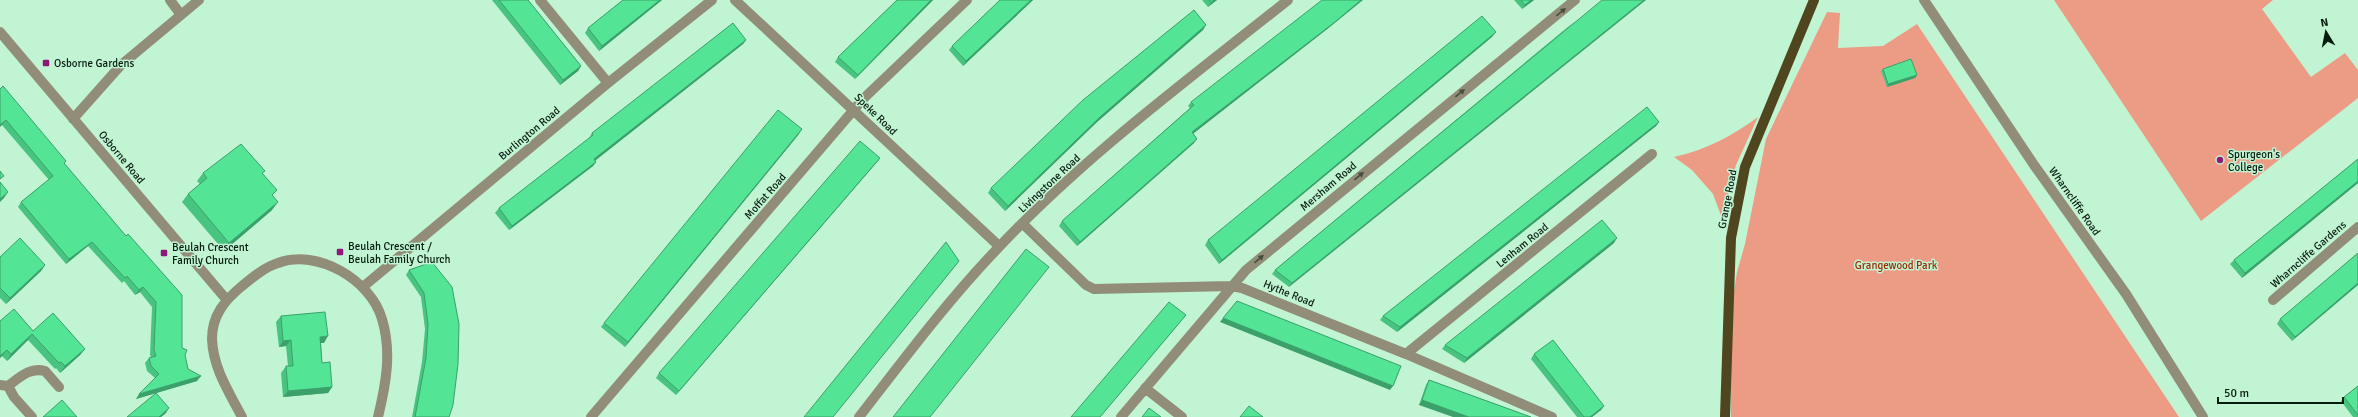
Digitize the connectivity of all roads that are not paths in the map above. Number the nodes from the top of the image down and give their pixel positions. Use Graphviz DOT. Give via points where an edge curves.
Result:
graph roads {
  1 [pos="170,0"];
  2 [pos="199,0"];
  3 [pos="540,0"];
  4 [pos="712,0"];
  5 [pos="735,0"];
  6 [pos="967,0"];
  7 [pos="1288,0"];
  8 [pos="1575,0"];
  9 [pos="1814,0"];
  10 [pos="1924,0"];
  11 [pos="181,15"];
  12 [pos="0,32"];
  13 [pos="608,83"];
  14 [pos="854,110"];
  15 [pos="73,118"];
  16 [pos="1652,154"];
  17 [pos="1023,224"];
  18 [pos="2358,227"];
  19 [pos="999,246"];
  20 [pos="364,286"];
  21 [pos="1231,286"];
  22 [pos="226,299"];
  23 [pos="2273,300"];
  24 [pos="1406,354"];
  25 [pos="4,385"];
  26 [pos="59,388"];
  27 [pos="1145,388"];
  28 [pos="32,417"];
  29 [pos="242,417"];
  30 [pos="378,417"];
  31 [pos="591,417"];
  32 [pos="859,417"];
  33 [pos="1121,417"];
  34 [pos="1182,417"];
  35 [pos="1552,417"];
  36 [pos="1725,417"];
  37 [pos="2203,417"];
  1 -- 11 [label="street"];
  2 -- 11 [label="street"];
  3 -- 13 [label="street"];
  4 -- 13 [label="street, Burlington Road"];
  5 -- 14 [label="street, Speke Road"];
  6 -- 14 [label="street, Moffat Road"];
  7 -- 17 [label="street, Livingstone Road" via="1114,139"];
  21 -- 8 [label="street, Mersham Road, one-way" via="1252,265"];
  9 -- 36 [label="main road, Grange Road" via="1745,167 1731,238"];
  10 -- 37 [label="street, Wharncliffe Road" via="2034,165 2126,294"];
  11 -- 15 [label="street" via="121,65"];
  12 -- 15 [label="street, Osborne Road"];
  13 -- 20 [label="street, Burlington Road"];
  14 -- 19 [label="street, Speke Road"];
  14 -- 31 [label="street, Moffat Road"];
  15 -- 22 [label="street, Osborne Road"];
  16 -- 24 [label="street, Lenham Road"];
  17 -- 19 [label="street, Livingstone Road"];
  17 -- 21 [label="street, Hythe Road" via="1086,285 1094,289"];
  18 -- 23 [label="street, Wharncliffe Gardens"];
  19 -- 32 [label="street, Livingstone Road" via="940,313"];
  20 -- 22 [label="street" via="330,266 307,260 290,260 270,267"];
  20 -- 30 [label="street" via="382,318 388,357"];
  21 -- 24 [label="street, Hythe Road" via="1250,290"];
  21 -- 27 [label="street, Mersham Road"];
  22 -- 29 [label="street" via="218,310 215,322 212,337 214,354 221,376"];
  24 -- 35 [label="street, Hythe Road"];
  25 -- 26 [label="street" via="37,369 46,371"];
  25 -- 28 [label="street"];
  27 -- 33 [label="street, Mersham Road"];
  27 -- 34 [label="street"];
}
